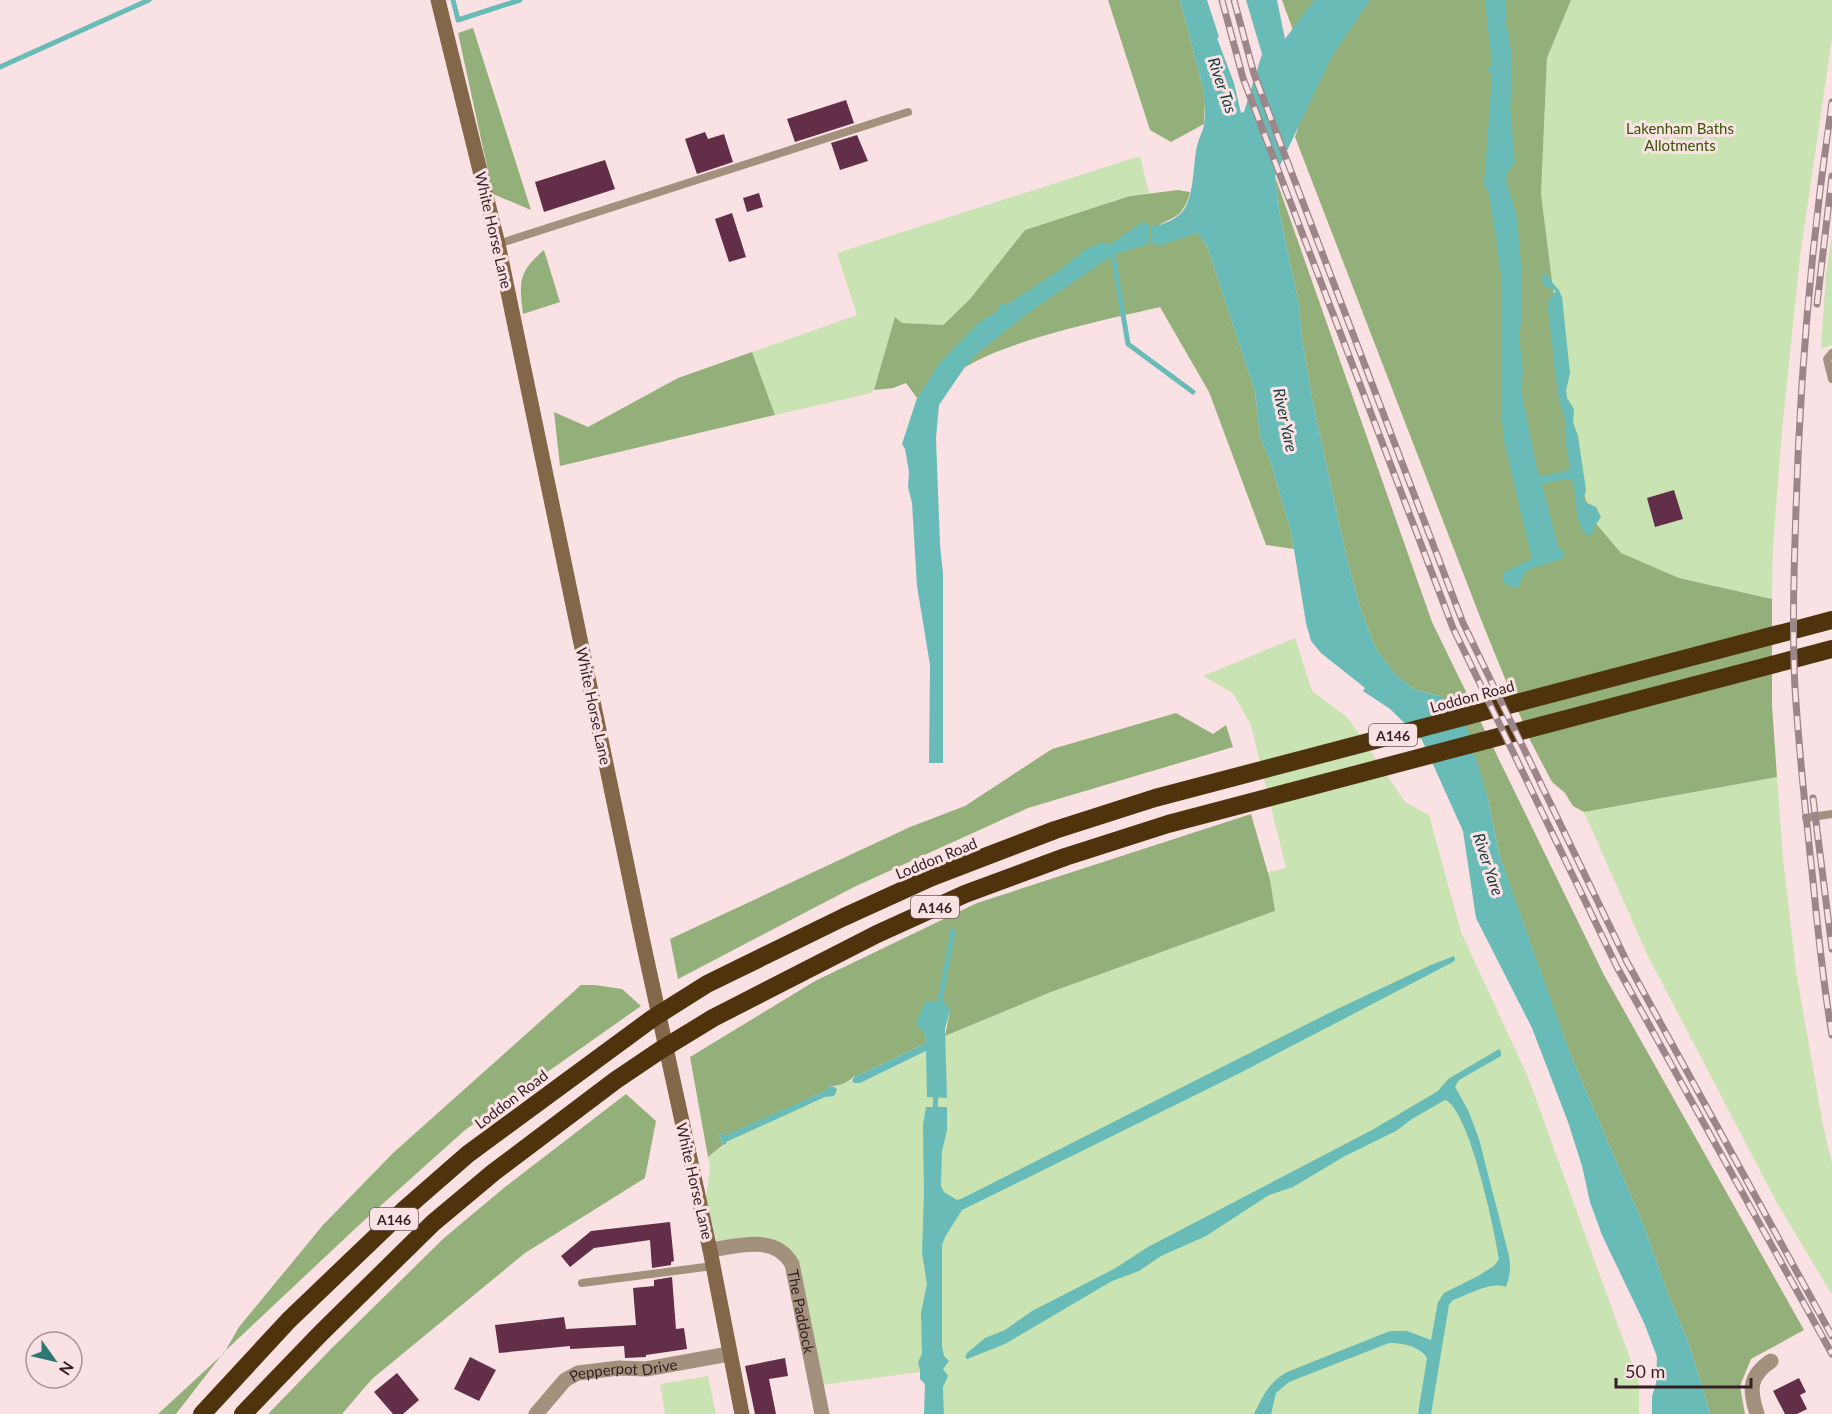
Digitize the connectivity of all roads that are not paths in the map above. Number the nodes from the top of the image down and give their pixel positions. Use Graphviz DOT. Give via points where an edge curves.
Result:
graph roads {
  1 [pos="438,0"];
  2 [pos="908,112"];
  3 [pos="498,244"];
  4 [pos="1832,353"];
  5 [pos="1832,379"];
  6 [pos="1832,621"];
  7 [pos="1832,649"];
  8 [pos="1832,814"];
  9 [pos="1806,818"];
  10 [pos="710,1250"];
  11 [pos="713,1266"];
  12 [pos="582,1283"];
  13 [pos="729,1354"];
  14 [pos="1771,1361"];
  15 [pos="202,1414"];
  16 [pos="243,1414"];
  17 [pos="536,1414"];
  18 [pos="742,1414"];
  19 [pos="822,1414"];
  20 [pos="1757,1414"];
  1 -- 3 [label="street, White Horse Lane"];
  2 -- 3 [label="lane"];
  3 -- 10 [label="street, White Horse Lane"];
  4 -- 5 [label="lane" via="1827,359"];
  6 -- 15 [label="highway, Loddon Road / A146" via="1185,789 1055,830 932,877 706,984 608,1049 468,1154 289,1320"];
  7 -- 16 [label="highway, A146" via="1196,817 1065,857 965,894 877,934 714,1018 616,1080 494,1172 433,1223"];
  8 -- 9 [label="lane"];
  10 -- 11 [label="street, White Horse Lane"];
  10 -- 19 [label="street, The Paddock" via="764,1244 786,1254 792,1263"];
  11 -- 12 [label="lane"];
  11 -- 13 [label="street, White Horse Lane"];
  13 -- 17 [label="street, Pepperpot Drive" via="646,1369 578,1373 565,1380"];
  13 -- 18 [label="street, White Horse Lane"];
  14 -- 20 [label="street" via="1759,1369 1752,1384"];
}
